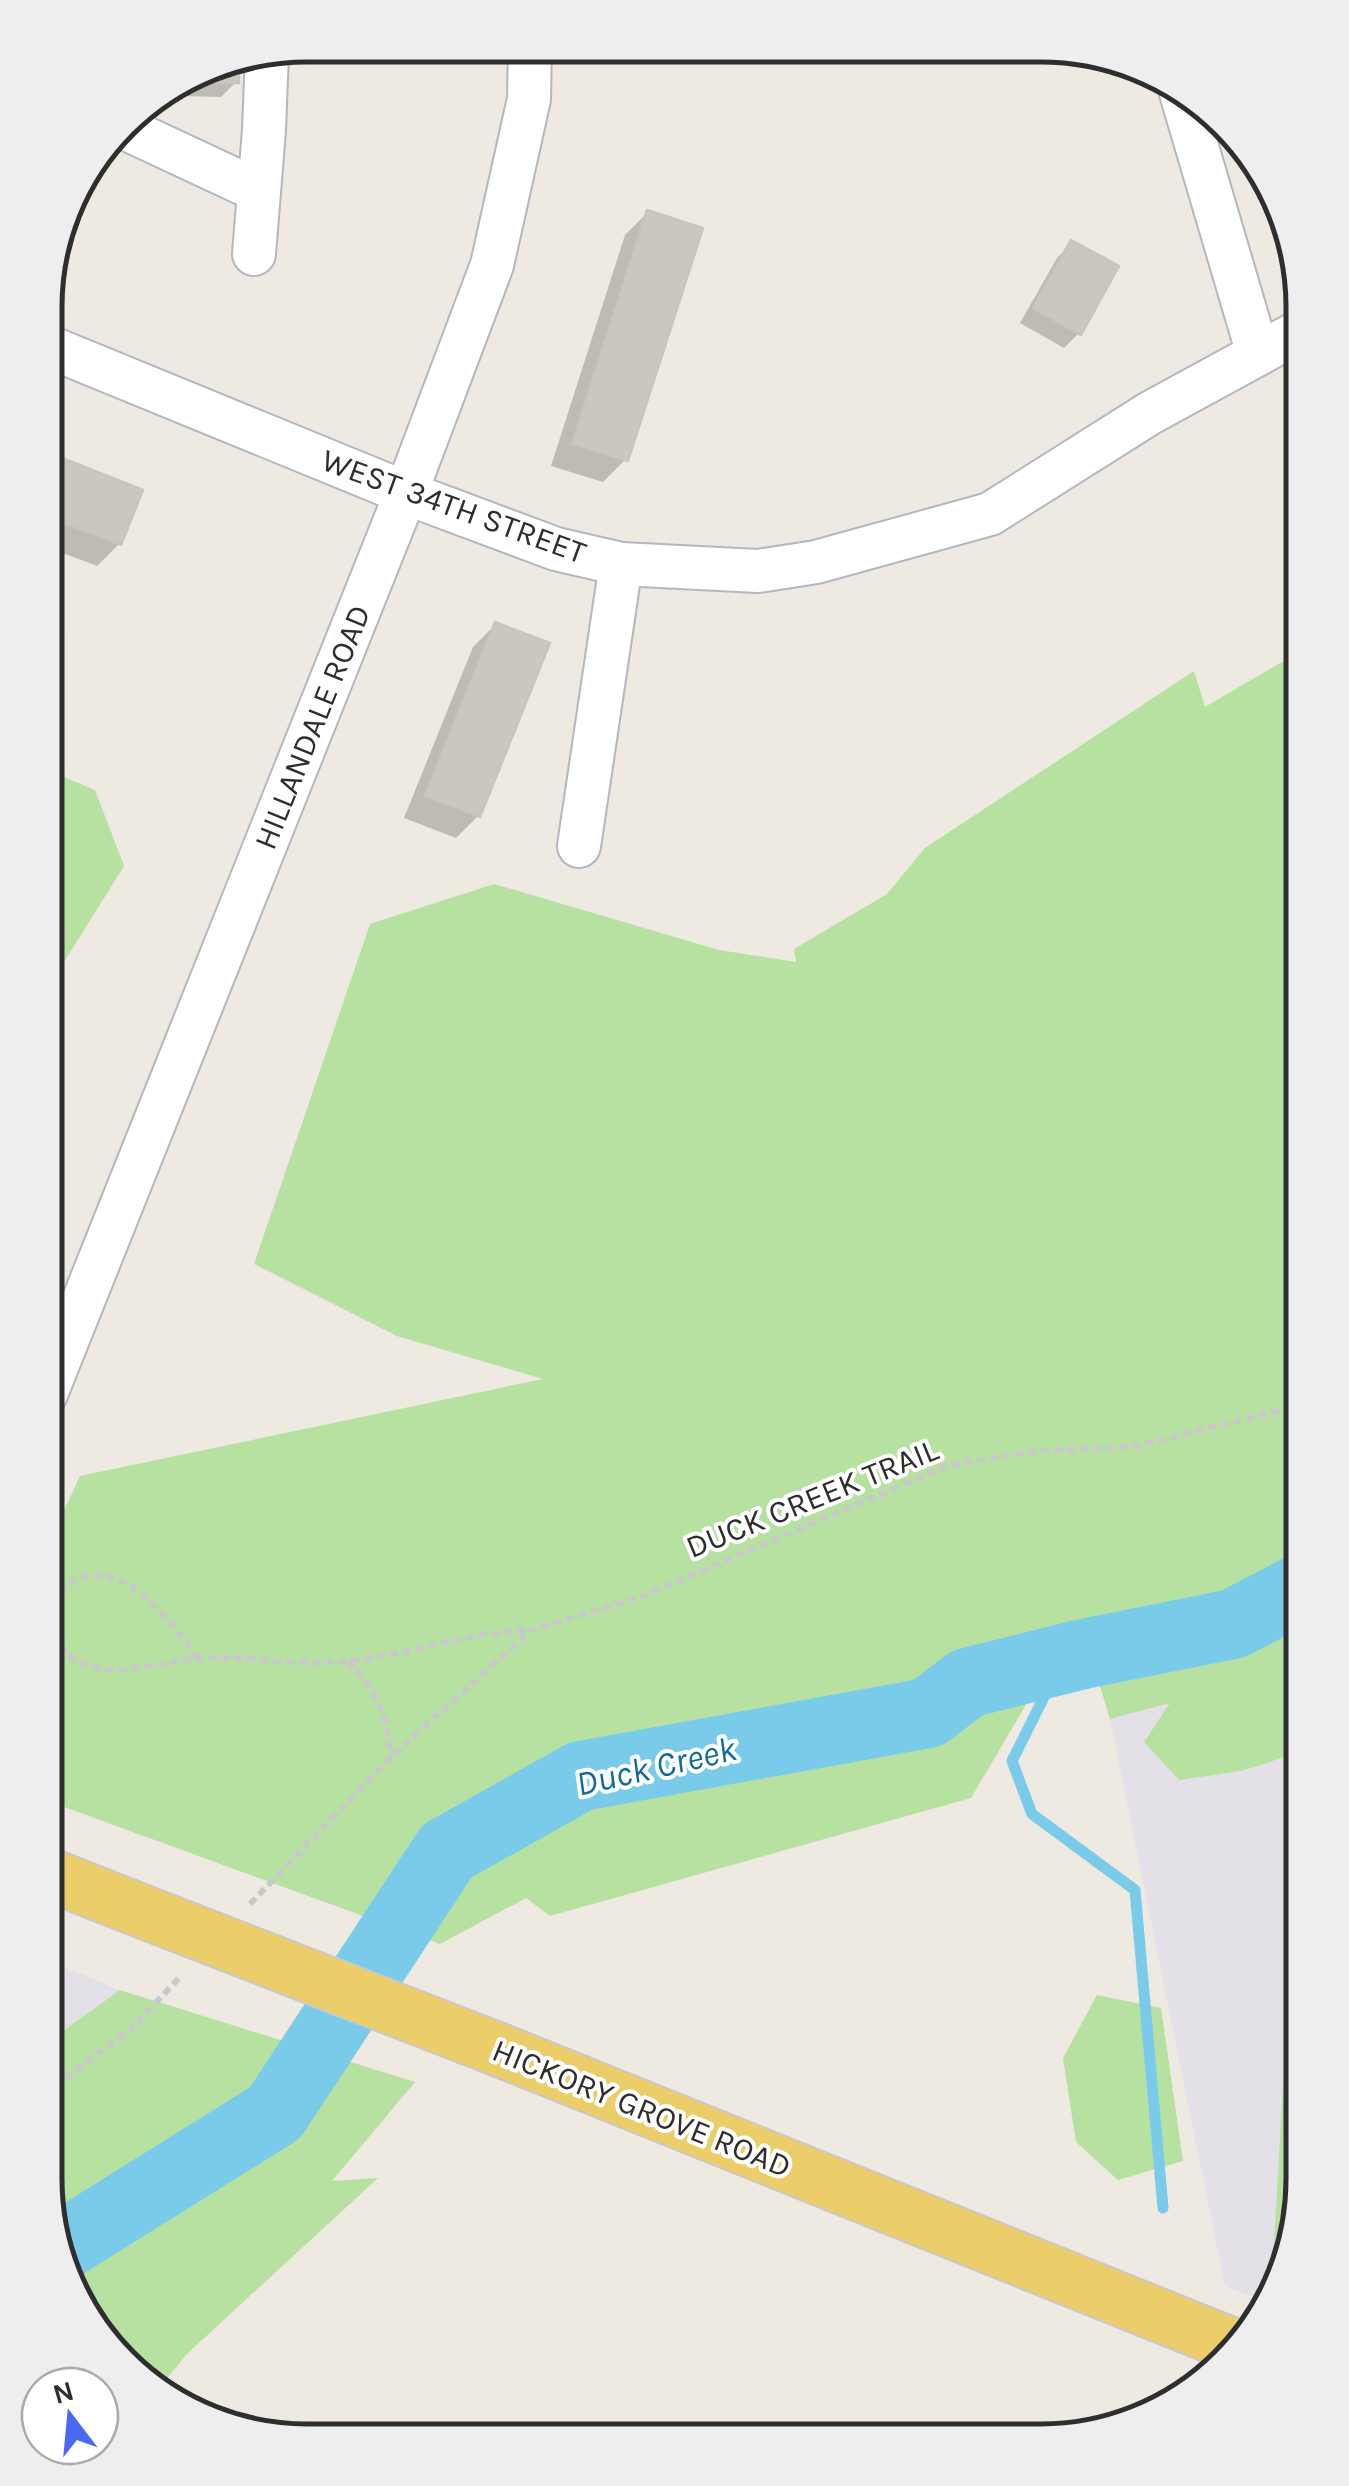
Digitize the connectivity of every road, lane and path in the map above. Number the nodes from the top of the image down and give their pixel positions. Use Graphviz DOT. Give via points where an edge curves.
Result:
graph roads {
  1 [pos="530,63"];
  2 [pos="265,66"];
  3 [pos="1185,109"];
  4 [pos="136,132"];
  5 [pos="259,191"];
  6 [pos="254,254"];
  7 [pos="1286,339"];
  8 [pos="62,352"];
  9 [pos="1258,354"];
  10 [pos="406,492"];
  11 [pos="621,564"];
  12 [pos="579,846"];
  13 [pos="62,1352"];
  14 [pos="1286,1409"];
  15 [pos="62,1589"];
  16 [pos="532,1630"];
  17 [pos="62,1648"];
  18 [pos="198,1658"];
  19 [pos="348,1661"];
  20 [pos="62,1880"];
  21 [pos="1224,2341"];
  1 -- 10 [label="street, HILLANDALE ROAD" via="514,180 492,265"];
  2 -- 5 [label="street"];
  3 -- 9 [label="street"];
  4 -- 5 [label="street"];
  5 -- 6 [label="street"];
  7 -- 9 [label="street, WEST 34TH STREET"];
  8 -- 10 [label="street, WEST 34TH STREET"];
  9 -- 11 [label="street, WEST 34TH STREET" via="1150,412 990,514 816,562 758,571"];
  10 -- 11 [label="street, WEST 34TH STREET" via="556,549"];
  10 -- 13 [label="street, HILLANDALE ROAD"];
  11 -- 12 [label="street"];
  14 -- 16 [label="path, DUCK CREEK TRAIL" via="1138,1446 1026,1452 947,1466 638,1598"];
  15 -- 18 [label="path" via="97,1575 129,1584"];
  16 -- 19 [label="path"];
  16 -- 19 [label="path, DUCK CREEK TRAIL" via="390,1758 382,1710 370,1683"];
  17 -- 18 [label="path" via="90,1667"];
  18 -- 19 [label="path"];
  20 -- 21 [label="main road, HICKORY GROVE ROAD, bridge"];
}
